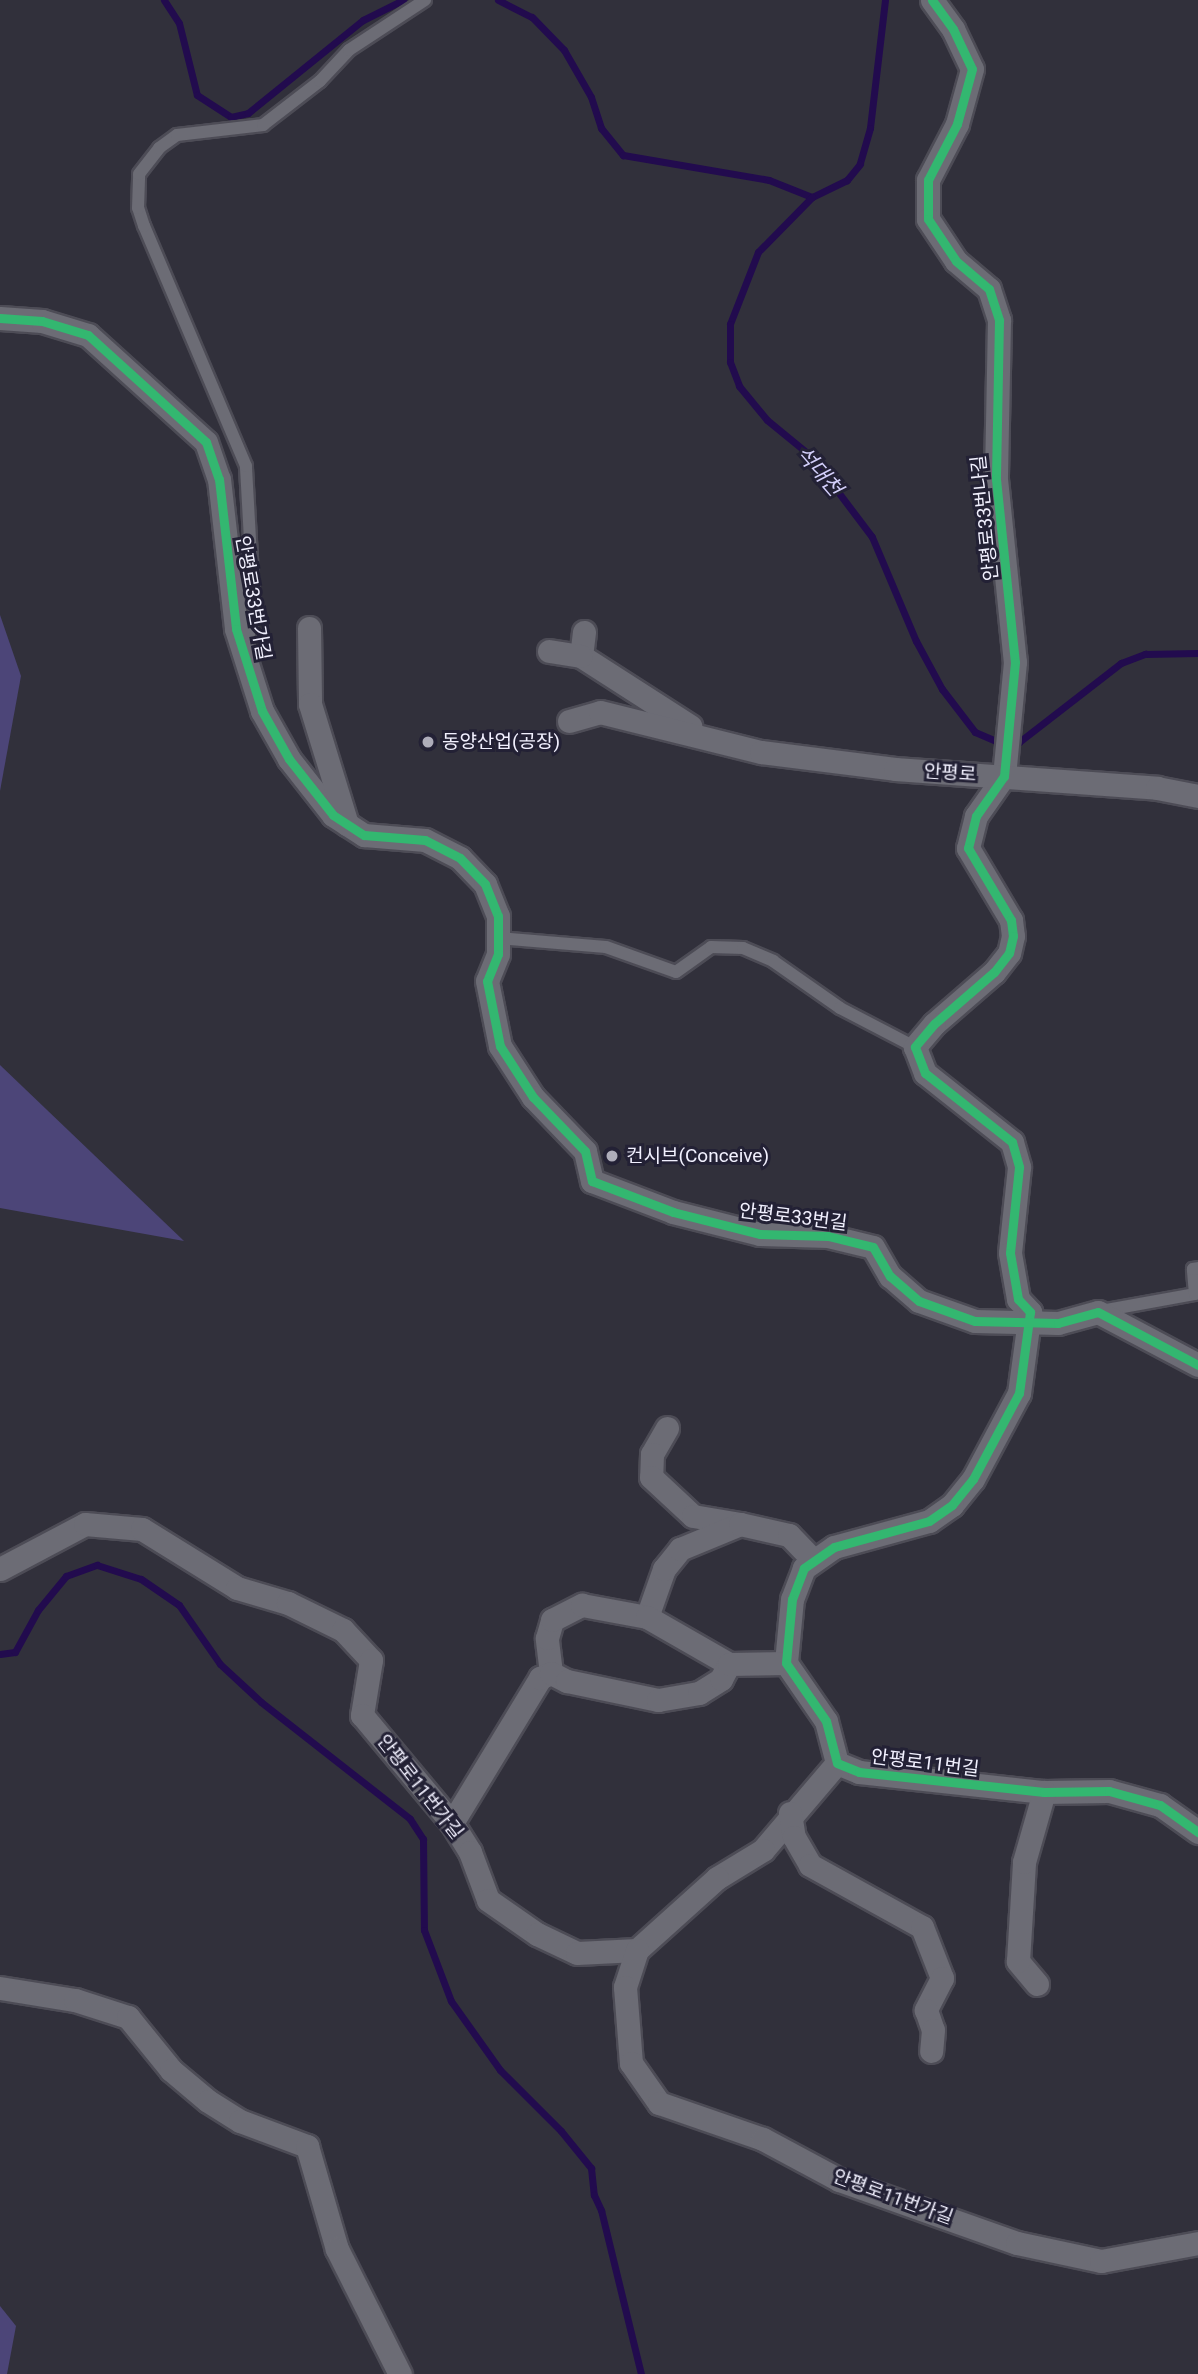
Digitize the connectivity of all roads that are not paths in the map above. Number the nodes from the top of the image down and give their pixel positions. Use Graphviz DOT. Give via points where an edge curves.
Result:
graph roads {
  1 [pos="425,0"];
  2 [pos="932,0"];
  3 [pos="0,318"];
  4 [pos="309,628"];
  5 [pos="584,632"];
  6 [pos="549,651"];
  7 [pos="582,656"];
  8 [pos="243,659"];
  9 [pos="569,722"];
  10 [pos="704,735"];
  11 [pos="1004,776"];
  12 [pos="1198,796"];
  13 [pos="347,824"];
  14 [pos="498,938"];
  15 [pos="915,1047"];
  16 [pos="592,1181"];
  17 [pos="1198,1268"];
  18 [pos="1098,1312"];
  19 [pos="1028,1324"];
  20 [pos="1198,1365"];
  21 [pos="667,1427"];
  22 [pos="740,1524"];
  23 [pos="813,1560"];
  24 [pos="0,1569"];
  25 [pos="647,1617"];
  26 [pos="786,1662"];
  27 [pos="729,1664"];
  28 [pos="551,1673"];
  29 [pos="837,1763"];
  30 [pos="1044,1792"];
  31 [pos="790,1813"];
  32 [pos="452,1823"];
  33 [pos="1198,1832"];
  34 [pos="637,1950"];
  35 [pos="1037,1984"];
  36 [pos="0,1988"];
  37 [pos="931,2051"];
  38 [pos="1198,2243"];
  39 [pos="400,2374"];
  1 -- 8 [label="lane" via="349,50 320,82 263,125 177,135 159,148 139,174 138,208 144,226 246,466 254,611"];
  2 -- 11 [label="street, 안평로33번나길" via="953,29 972,69 957,124 928,180 928,219 956,261 989,289 999,320 996,479 1015,662"];
  3 -- 8 [label="street, 안평로33번가길" via="42,321 88,335 206,442 219,479 226,563"];
  4 -- 13 [label="street" via="310,704"];
  5 -- 7 [label="street"];
  6 -- 7 [label="street"];
  7 -- 10 [label="street"];
  8 -- 13 [label="street, 안평로33번가길" via="262,711 289,759 333,815"];
  9 -- 10 [label="street" via="600,712"];
  10 -- 11 [label="street, 안평로" via="761,752 895,769"];
  11 -- 12 [label="street, 안평로"];
  11 -- 15 [label="street, 안평로33번나길" via="976,816 968,848 1011,920 1009,953 976,991 934,1024"];
  13 -- 14 [label="street, 안평로33번가길" via="364,835 425,840 460,858 485,884 498,916"];
  14 -- 15 [label="lane" via="606,947 676,972 710,947 743,948 773,961 840,1008"];
  14 -- 16 [label="street, 안평로33번가길" via="498,954 487,981 500,1046 533,1097 586,1151"];
  15 -- 19 [label="street" via="925,1073 1012,1142 1019,1167 1010,1253 1018,1299 1030,1312"];
  16 -- 19 [label="street, 안평로33번길" via="673,1212 760,1234 828,1236 873,1247 890,1276 919,1301 975,1321"];
  17 -- 18 [label="lane" via="1193,1269 1195,1294"];
  18 -- 19 [label="street, 안평로33번길"];
  18 -- 20 [label="street"];
  19 -- 23 [label="street" via="1019,1393 973,1479 953,1505 929,1521 834,1547"];
  21 -- 22 [label="street" via="652,1454 651,1477 693,1516"];
  22 -- 23 [label="street" via="789,1535"];
  22 -- 25 [label="street" via="680,1549 664,1569"];
  23 -- 26 [label="street" via="804,1568 792,1599"];
  24 -- 32 [label="street, 안평로11번가길" via="85,1524 142,1529 237,1588 288,1603 343,1630 370,1660 362,1715"];
  25 -- 27 [label="street"];
  25 -- 28 [label="street" via="582,1605 552,1620 547,1638"];
  26 -- 27 [label="street"];
  26 -- 29 [label="street" via="826,1721"];
  27 -- 28 [label="street" via="721,1679 699,1693 658,1700 567,1681"];
  28 -- 32 [label="street" via="540,1678"];
  29 -- 30 [label="street, 안평로11번길" via="859,1772"];
  29 -- 31 [label="street"];
  30 -- 33 [label="street, 안평로11번길" via="1109,1791 1136,1796 1160,1805"];
  30 -- 35 [label="street" via="1024,1862 1018,1961"];
  31 -- 34 [label="street" via="763,1850 717,1878"];
  31 -- 37 [label="street" via="793,1837 810,1865 922,1927 942,1978 926,2010 933,2030"];
  32 -- 34 [label="street, 안평로11번가길" via="470,1852 488,1900 537,1934 577,1953"];
  34 -- 38 [label="street, 안평로11번가길" via="625,1987 631,2063 659,2103 763,2140 839,2180 1017,2243 1101,2261"];
  36 -- 39 [label="street" via="62,1997 128,2017 171,2070 208,2101 240,2121 307,2146 337,2249"];
}
